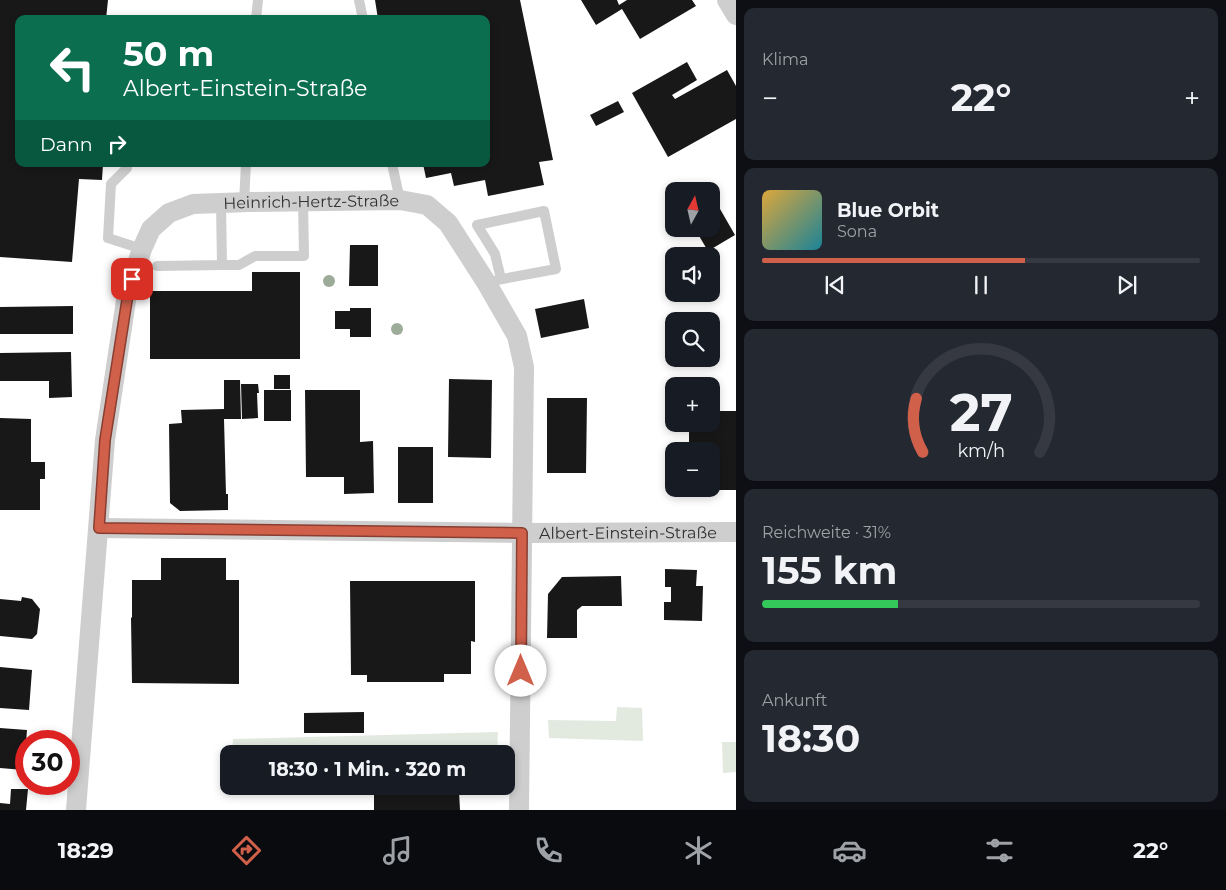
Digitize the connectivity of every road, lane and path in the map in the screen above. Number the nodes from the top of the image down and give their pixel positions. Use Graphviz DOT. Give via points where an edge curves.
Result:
graph roads {
  1 [pos="258,0"];
  2 [pos="359,0"];
  3 [pos="727,0"];
  4 [pos="256,15"];
  5 [pos="362,15"];
  6 [pos="736,15"];
  7 [pos="246,167"];
  8 [pos="393,167"];
  9 [pos="127,168"];
  10 [pos="400,200"];
  11 [pos="304,201"];
  12 [pos="244,202"];
  13 [pos="221,203"];
  14 [pos="142,249"];
  15 [pos="222,265"];
  16 [pos="157,266"];
  17 [pos="493,281"];
  18 [pos="99,528"];
  19 [pos="736,532"];
  20 [pos="522,533"];
  21 [pos="76,810"];
  22 [pos="520,810"];
  1 -- 4 [label="lane"];
  2 -- 5 [label="lane"];
  3 -- 6 [label="street"];
  7 -- 12 [label="lane"];
  8 -- 10 [label="lane"];
  9 -- 14 [label="lane" via="111,184 108,238"];
  10 -- 11 [label="street, Heinrich-Hertz-Straße"];
  10 -- 17 [label="street, Heinrich-Hertz-Straße" via="427,205 448,223"];
  11 -- 12 [label="street, Heinrich-Hertz-Straße"];
  11 -- 15 [label="lane" via="304,256 255,256 239,265"];
  12 -- 13 [label="street, Heinrich-Hertz-Straße"];
  13 -- 14 [label="street, Heinrich-Hertz-Straße" via="193,204 169,213 151,229"];
  13 -- 15 [label="lane"];
  14 -- 18 [label="street, Heinrich-Hertz-Straße" via="128,294 105,440"];
  15 -- 16 [label="lane"];
  17 -- 17 [label="lane" via="556,269 544,212 477,225 495,254"];
  17 -- 20 [label="street, Heinrich-Hertz-Straße" via="517,336 524,367"];
  18 -- 20 [label="street, Albert-Einstein-Straße"];
  18 -- 21 [label="street, Heinrich-Hertz-Straße"];
  19 -- 20 [label="street, Albert-Einstein-Straße"];
  20 -- 22 [label="street, Heinrich-Hertz-Straße"];
}
